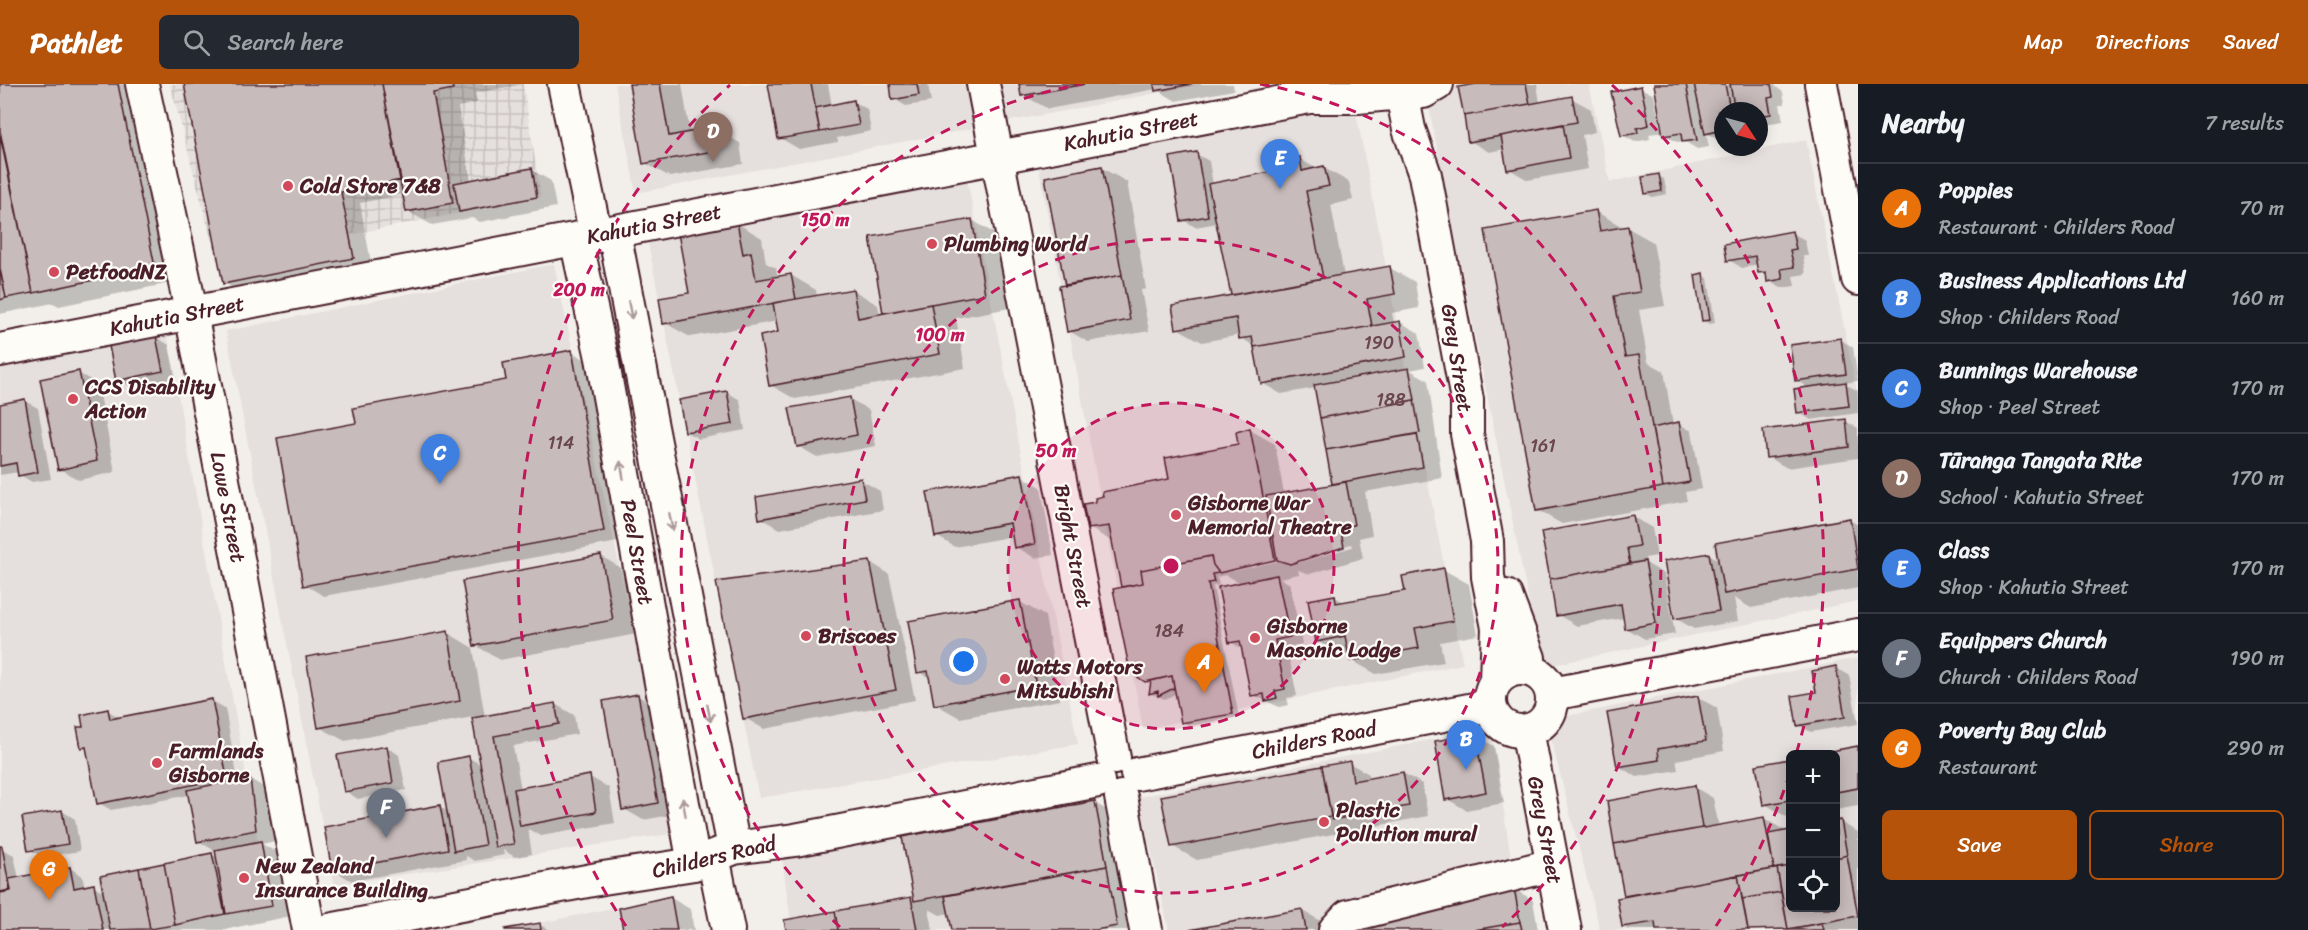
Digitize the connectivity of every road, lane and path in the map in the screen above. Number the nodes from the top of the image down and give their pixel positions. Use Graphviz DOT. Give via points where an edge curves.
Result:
graph roads {
  1 [pos="142,84"];
  2 [pos="564,84"];
  3 [pos="983,84"];
  4 [pos="1339,84"];
  5 [pos="1821,84"];
  6 [pos="1417,87"];
  7 [pos="1309,97"];
  8 [pos="996,158"];
  9 [pos="595,236"];
  10 [pos="1854,238"];
  11 [pos="1858,279"];
  12 [pos="191,314"];
  13 [pos="0,350"];
  14 [pos="1487,541"];
  15 [pos="1858,636"];
  16 [pos="1528,669"];
  17 [pos="1493,693"];
  18 [pos="1552,694"];
  19 [pos="1527,730"];
  20 [pos="1118,778"];
  21 [pos="714,856"];
  22 [pos="1552,865"];
  23 [pos="309,930"];
  24 [pos="329,930"];
  25 [pos="728,930"];
  26 [pos="1146,930"];
  27 [pos="1335,930"];
  28 [pos="1565,930"];
  1 -- 12 [label="street, Lowe Street"];
  2 -- 9 [label="street, Peel Street"];
  3 -- 8 [label="street, Bright Street"];
  4 -- 7 [label="street, Kahutia Street"];
  5 -- 10 [label="street"];
  6 -- 7 [label="street, Kahutia Street" via="1358,97"];
  6 -- 14 [label="street, Grey Street" via="1425,176 1467,400 1467,434"];
  7 -- 8 [label="street, Kahutia Street"];
  8 -- 9 [label="street, Kahutia Street"];
  8 -- 20 [label="street, Bright Street"];
  9 -- 12 [label="street, Kahutia Street"];
  9 -- 21 [label="street, Peel Street, one-way"];
  21 -- 9 [label="street, Peel Street, one-way" via="602,358"];
  10 -- 11 [label="street"];
  12 -- 13 [label="street, Kahutia Street"];
  12 -- 23 [label="street, Lowe Street"];
  14 -- 16 [label="street, Grey Street" via="1529,658"];
  14 -- 17 [label="street, Grey Street" via="1488,578 1498,638"];
  15 -- 18 [label="street"];
  16 -- 17 [label="street" via="1510,672"];
  16 -- 18 [label="street" via="1542,677"];
  17 -- 19 [label="street" via="1495,717 1508,728"];
  17 -- 20 [label="street, Childers Road"];
  18 -- 19 [label="street" via="1547,717"];
  19 -- 22 [label="street, Grey Street"];
  20 -- 21 [label="street, Childers Road"];
  20 -- 26 [label="street, Bright Street"];
  21 -- 24 [label="street, Childers Road"];
  21 -- 25 [label="street, Peel Street"];
  22 -- 27 [label="street" via="1348,916"];
  22 -- 28 [label="street, Grey Street"];
}
